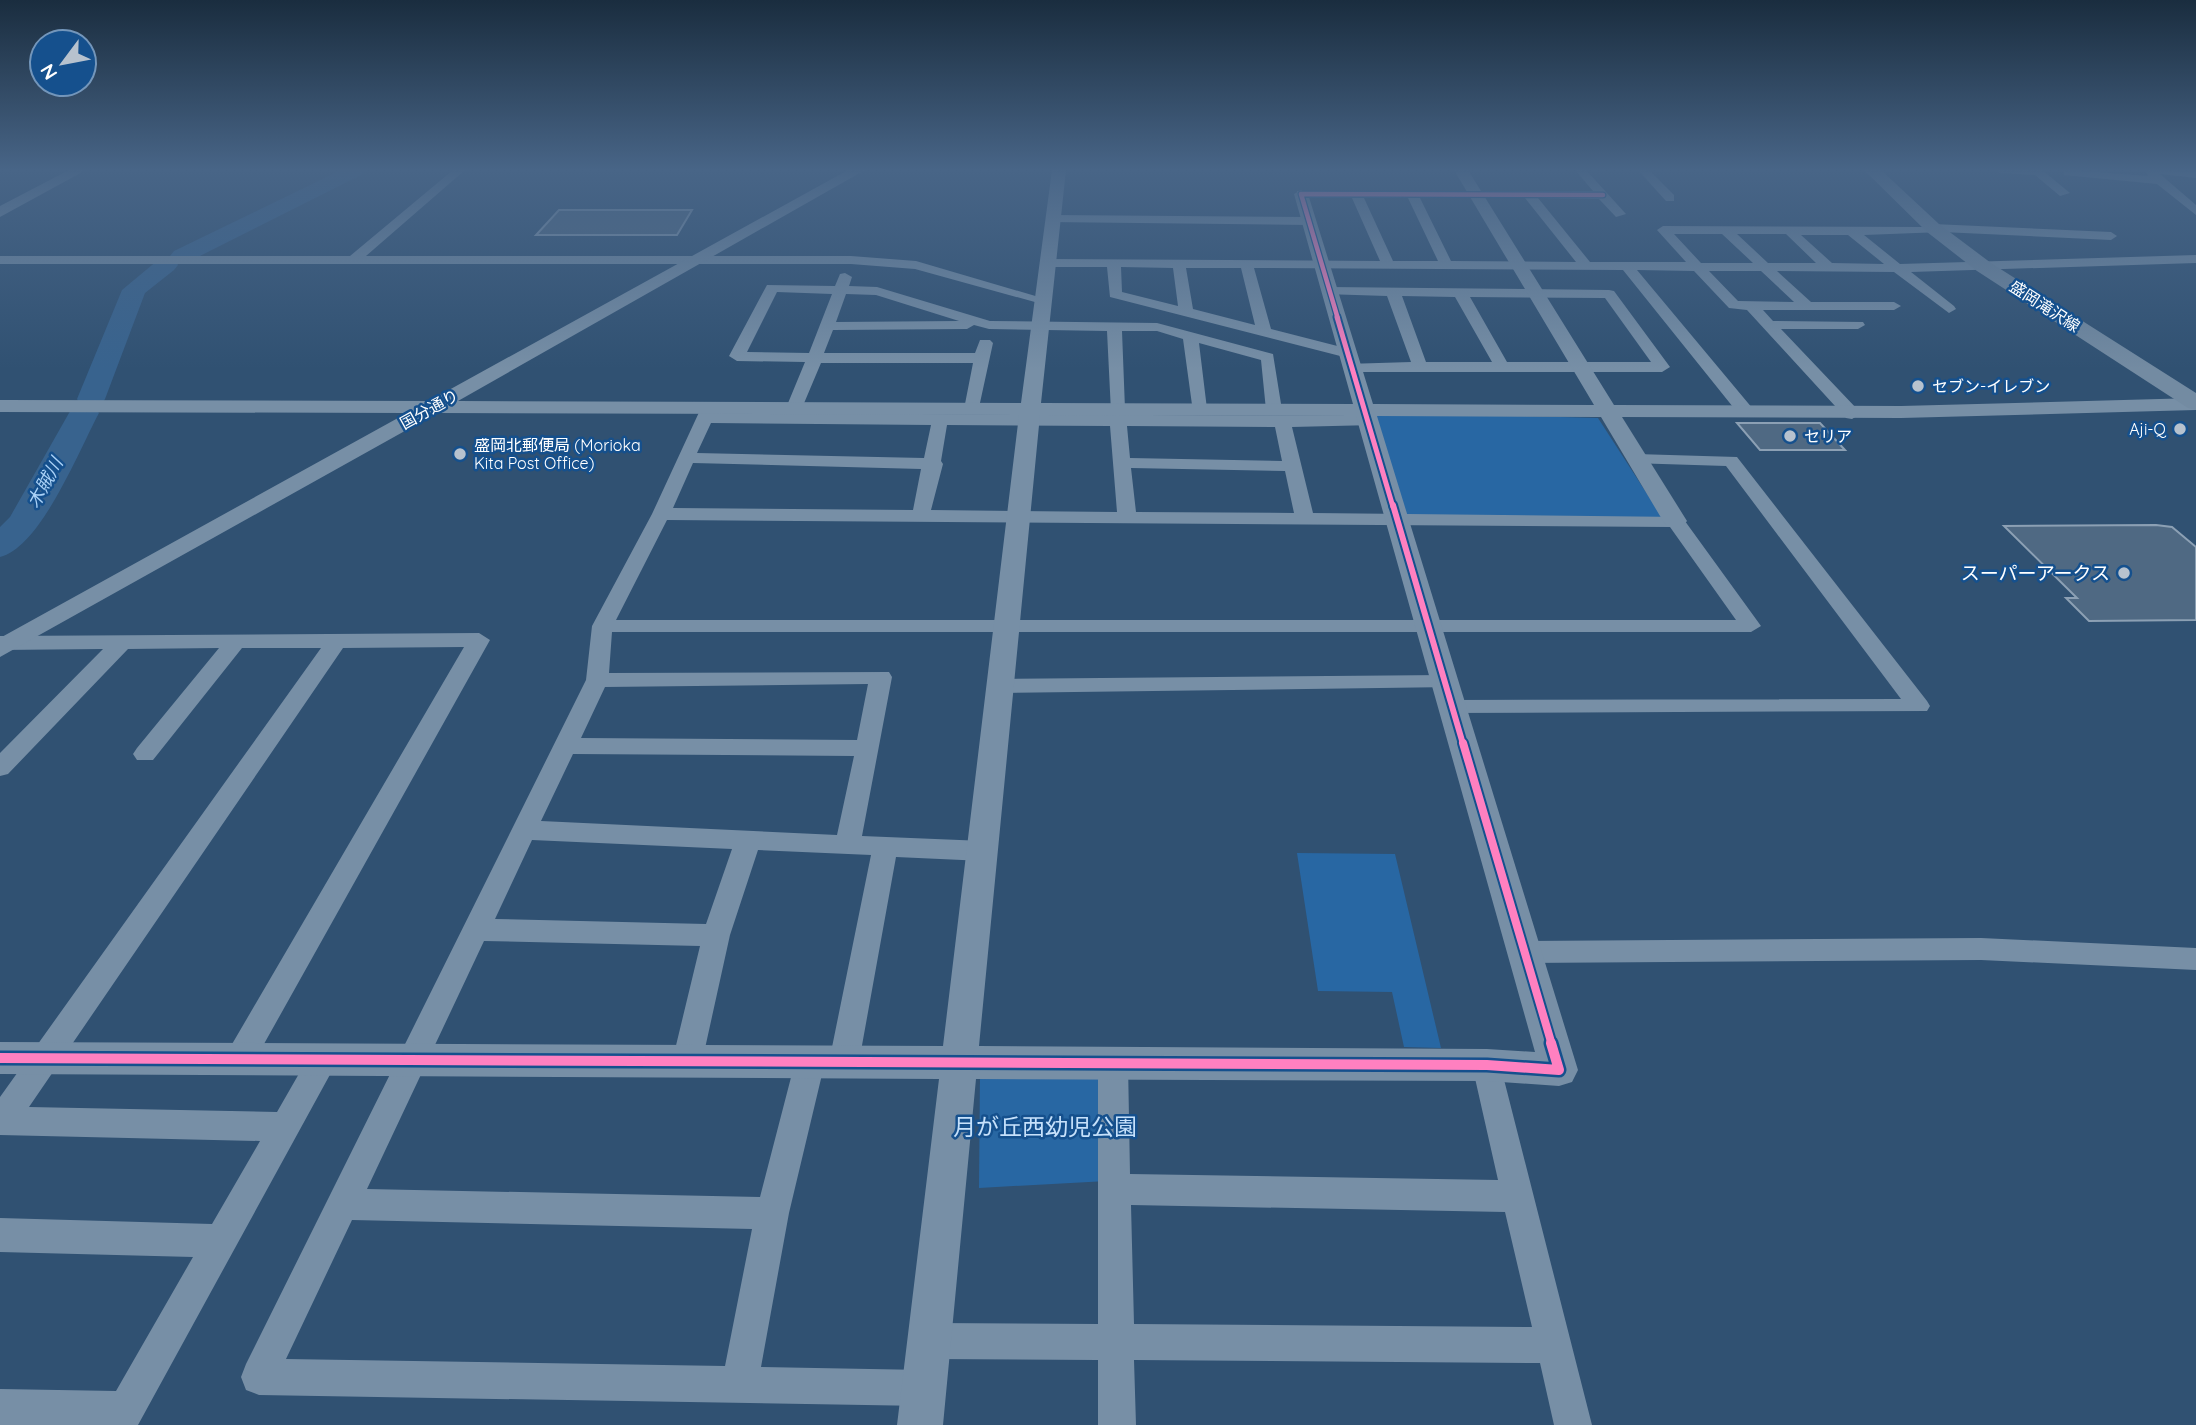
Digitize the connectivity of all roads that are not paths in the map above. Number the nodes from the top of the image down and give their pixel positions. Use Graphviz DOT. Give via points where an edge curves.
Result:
graph roads {
  1 [pos="381,236"];
  2 [pos="738,236"];
  3 [pos="1051,236"];
  4 [pos="1313,236"];
  5 [pos="1375,236"];
  6 [pos="1433,236"];
  7 [pos="1501,236"];
  8 [pos="1562,236"];
  9 [pos="1669,236"];
  10 [pos="1732,236"];
  11 [pos="1795,236"];
  12 [pos="1859,236"];
  13 [pos="1944,236"];
  14 [pos="2196,259"];
  15 [pos="0,260"];
  16 [pos="353,260"];
  17 [pos="696,260"];
  18 [pos="851,260"];
  19 [pos="1048,262"];
  20 [pos="1114,263"];
  21 [pos="1179,263"];
  22 [pos="1245,263"];
  23 [pos="1321,264"];
  24 [pos="1388,264"];
  25 [pos="1446,264"];
  26 [pos="1518,264"];
  27 [pos="1586,266"];
  28 [pos="1984,267"];
  29 [pos="1628,268"];
  30 [pos="1697,268"];
  31 [pos="1765,268"];
  32 [pos="1829,268"];
  33 [pos="1896,268"];
  34 [pos="840,290"];
  35 [pos="1329,291"];
  36 [pos="1393,292"];
  37 [pos="1461,292"];
  38 [pos="1535,293"];
  39 [pos="1751,306"];
  40 [pos="1807,306"];
  41 [pos="1894,306"];
  42 [pos="1949,309"];
  43 [pos="1186,312"];
  44 [pos="1041,313"];
  45 [pos="989,325"];
  46 [pos="1768,325"];
  47 [pos="1858,325"];
  48 [pos="827,326"];
  49 [pos="1114,326"];
  50 [pos="1264,332"];
  51 [pos="1190,335"];
  52 [pos="815,358"];
  53 [pos="982,358"];
  54 [pos="1350,360"];
  55 [pos="1420,367"];
  56 [pos="1502,367"];
  57 [pos="1580,367"];
  58 [pos="2196,404"];
  59 [pos="0,406"];
  60 [pos="432,408"];
  61 [pos="794,408"];
  62 [pos="972,409"];
  63 [pos="1199,410"];
  64 [pos="1606,411"];
  65 [pos="706,413"];
  66 [pos="1747,413"];
  67 [pos="1852,414"];
  68 [pos="1031,415"];
  69 [pos="1117,415"];
  70 [pos="1366,415"];
  71 [pos="1278,416"];
  72 [pos="940,420"];
  73 [pos="686,458"];
  74 [pos="1636,459"];
  75 [pos="1122,463"];
  76 [pos="933,464"];
  77 [pos="1293,466"];
  78 [pos="661,513"];
  79 [pos="921,516"];
  80 [pos="1019,518"];
  81 [pos="1127,518"];
  82 [pos="1305,519"];
  83 [pos="1397,519"];
  84 [pos="1675,521"];
  85 [pos="1428,624"];
  86 [pos="1008,625"];
  87 [pos="602,626"];
  88 [pos="123,641"];
  89 [pos="236,641"];
  90 [pos="336,642"];
  91 [pos="4,645"];
  92 [pos="597,680"];
  93 [pos="1445,682"];
  94 [pos="1001,686"];
  95 [pos="1452,708"];
  96 [pos="565,746"];
  97 [pos="867,747"];
  98 [pos="145,754"];
  99 [pos="0,768"];
  100 [pos="524,830"];
  101 [pos="748,841"];
  102 [pos="848,845"];
  103 [pos="885,847"];
  104 [pos="984,851"];
  105 [pos="475,930"];
  106 [pos="716,936"];
  107 [pos="1524,951"];
  108 [pos="2196,959"];
  109 [pos="0,1058"];
  110 [pos="47,1059"];
  111 [pos="239,1059"];
  112 [pos="323,1060"];
  113 [pos="411,1060"];
  114 [pos="687,1062"];
  115 [pos="827,1062"];
  116 [pos="960,1063"];
  117 [pos="1113,1063"];
  118 [pos="1487,1065"];
  119 [pos="0,1121"];
  120 [pos="285,1128"];
  121 [pos="1115,1189"];
  122 [pos="1518,1196"];
  123 [pos="343,1203"];
  124 [pos="772,1213"];
  125 [pos="0,1235"];
  126 [pos="221,1241"];
  127 [pos="930,1341"];
  128 [pos="1117,1342"];
  129 [pos="1553,1345"];
  130 [pos="740,1385"];
  131 [pos="925,1388"];
  132 [pos="0,1408"];
  133 [pos="121,1418"];
  134 [pos="920,1425"];
  135 [pos="1116,1425"];
  136 [pos="1573,1425"];
  1 -- 16 [label="street"];
  2 -- 17 [label="street, 国分通り"];
  3 -- 19 [label="street"];
  4 -- 23 [label="street"];
  5 -- 24 [label="street"];
  6 -- 25 [label="street"];
  7 -- 26 [label="street"];
  8 -- 27 [label="street"];
  9 -- 30 [label="street"];
  10 -- 31 [label="street"];
  11 -- 32 [label="street"];
  12 -- 33 [label="street"];
  13 -- 28 [label="main road, 盛岡滝沢線"];
  14 -- 28 [label="street"];
  15 -- 16 [label="street"];
  16 -- 17 [label="street"];
  17 -- 18 [label="street"];
  17 -- 60 [label="street, 国分通り"];
  18 -- 34 [label="street"];
  18 -- 44 [label="street" via="916,265"];
  19 -- 20 [label="street"];
  19 -- 44 [label="street"];
  20 -- 21 [label="street"];
  20 -- 43 [label="street" via="1115,294"];
  21 -- 22 [label="street"];
  21 -- 43 [label="street"];
  22 -- 23 [label="street"];
  22 -- 50 [label="street"];
  23 -- 24 [label="street"];
  23 -- 35 [label="street"];
  24 -- 25 [label="street"];
  25 -- 26 [label="street"];
  26 -- 27 [label="street"];
  26 -- 38 [label="street"];
  27 -- 29 [label="street"];
  28 -- 33 [label="street"];
  28 -- 58 [label="main road, 盛岡滝沢線"];
  29 -- 30 [label="street"];
  29 -- 66 [label="street"];
  30 -- 31 [label="street"];
  30 -- 39 [label="street" via="1734,305"];
  31 -- 32 [label="street"];
  31 -- 40 [label="street"];
  32 -- 33 [label="street"];
  33 -- 42 [label="street"];
  34 -- 45 [label="street" via="877,290"];
  34 -- 48 [label="street"];
  34 -- 52 [label="street" via="772,288 737,356"];
  35 -- 36 [label="street"];
  35 -- 54 [label="street"];
  36 -- 37 [label="street"];
  36 -- 55 [label="street"];
  37 -- 38 [label="street"];
  37 -- 56 [label="street"];
  38 -- 57 [label="street"];
  38 -- 57 [label="street" via="1609,294 1662,368"];
  39 -- 40 [label="street"];
  39 -- 46 [label="street"];
  40 -- 41 [label="street"];
  43 -- 50 [label="street"];
  44 -- 45 [label="street"];
  44 -- 49 [label="street"];
  44 -- 68 [label="street"];
  45 -- 48 [label="street"];
  45 -- 53 [label="street"];
  46 -- 47 [label="street"];
  46 -- 67 [label="street"];
  48 -- 52 [label="street"];
  49 -- 51 [label="street" via="1157,327"];
  49 -- 69 [label="street"];
  50 -- 54 [label="street"];
  51 -- 63 [label="street"];
  51 -- 71 [label="street" via="1268,357"];
  52 -- 53 [label="street"];
  52 -- 61 [label="street"];
  53 -- 62 [label="street"];
  54 -- 55 [label="street"];
  54 -- 70 [label="street"];
  55 -- 56 [label="street"];
  56 -- 57 [label="street"];
  57 -- 64 [label="street"];
  58 -- 67 [label="street"];
  59 -- 60 [label="street"];
  60 -- 65 [label="street"];
  60 -- 91 [label="street, 国分通り"];
  61 -- 62 [label="street"];
  61 -- 65 [label="street"];
  62 -- 68 [label="street"];
  63 -- 69 [label="street"];
  63 -- 71 [label="street"];
  64 -- 66 [label="street"];
  64 -- 70 [label="street"];
  64 -- 74 [label="street"];
  65 -- 72 [label="street"];
  65 -- 73 [label="street"];
  66 -- 67 [label="street"];
  68 -- 69 [label="street"];
  68 -- 72 [label="street"];
  68 -- 80 [label="street"];
  69 -- 71 [label="street"];
  69 -- 75 [label="street"];
  70 -- 71 [label="street"];
  70 -- 83 [label="street"];
  71 -- 77 [label="street"];
  72 -- 76 [label="street"];
  73 -- 76 [label="street"];
  73 -- 78 [label="street"];
  74 -- 84 [label="street"];
  74 -- 95 [label="street" via="1731,461 1919,706"];
  75 -- 77 [label="street"];
  75 -- 81 [label="street"];
  76 -- 79 [label="street"];
  77 -- 82 [label="street"];
  78 -- 79 [label="street"];
  78 -- 87 [label="street"];
  79 -- 80 [label="street"];
  80 -- 81 [label="street"];
  80 -- 86 [label="street"];
  81 -- 82 [label="street"];
  82 -- 83 [label="street"];
  83 -- 84 [label="street"];
  83 -- 85 [label="street"];
  84 -- 85 [label="street" via="1751,626"];
  85 -- 86 [label="street"];
  85 -- 93 [label="street"];
  86 -- 87 [label="street"];
  86 -- 94 [label="street"];
  87 -- 92 [label="street"];
  88 -- 89 [label="street"];
  88 -- 91 [label="street"];
  88 -- 99 [label="street"];
  89 -- 90 [label="street"];
  89 -- 98 [label="street"];
  90 -- 110 [label="street"];
  90 -- 111 [label="street" via="478,640"];
  92 -- 96 [label="street"];
  92 -- 97 [label="street" via="881,677"];
  93 -- 94 [label="street"];
  93 -- 95 [label="street"];
  94 -- 104 [label="street"];
  95 -- 107 [label="street"];
  96 -- 97 [label="street"];
  96 -- 100 [label="street"];
  97 -- 102 [label="street"];
  100 -- 101 [label="street"];
  100 -- 105 [label="street"];
  101 -- 102 [label="street"];
  101 -- 106 [label="street"];
  102 -- 103 [label="street"];
  103 -- 104 [label="street"];
  103 -- 115 [label="street"];
  104 -- 116 [label="street"];
  105 -- 106 [label="street"];
  105 -- 113 [label="street"];
  106 -- 114 [label="street"];
  107 -- 108 [label="street" via="1981,949"];
  107 -- 118 [label="street" via="1559,1070"];
  109 -- 110 [label="street"];
  110 -- 111 [label="street"];
  110 -- 119 [label="street"];
  111 -- 112 [label="street"];
  112 -- 113 [label="street"];
  112 -- 120 [label="street"];
  113 -- 114 [label="street"];
  113 -- 123 [label="street"];
  114 -- 115 [label="street"];
  115 -- 116 [label="street"];
  115 -- 124 [label="street"];
  116 -- 117 [label="street"];
  116 -- 127 [label="street"];
  117 -- 118 [label="street"];
  117 -- 121 [label="street"];
  118 -- 122 [label="street"];
  119 -- 120 [label="street"];
  120 -- 126 [label="street"];
  121 -- 122 [label="street"];
  121 -- 128 [label="street"];
  122 -- 129 [label="street"];
  123 -- 124 [label="street"];
  123 -- 130 [label="street" via="259,1377"];
  124 -- 130 [label="street"];
  125 -- 126 [label="street"];
  126 -- 133 [label="street"];
  127 -- 128 [label="street"];
  127 -- 131 [label="street"];
  128 -- 129 [label="street"];
  128 -- 135 [label="street"];
  129 -- 136 [label="street"];
  130 -- 131 [label="street"];
  131 -- 134 [label="street"];
  132 -- 133 [label="street"];
}
